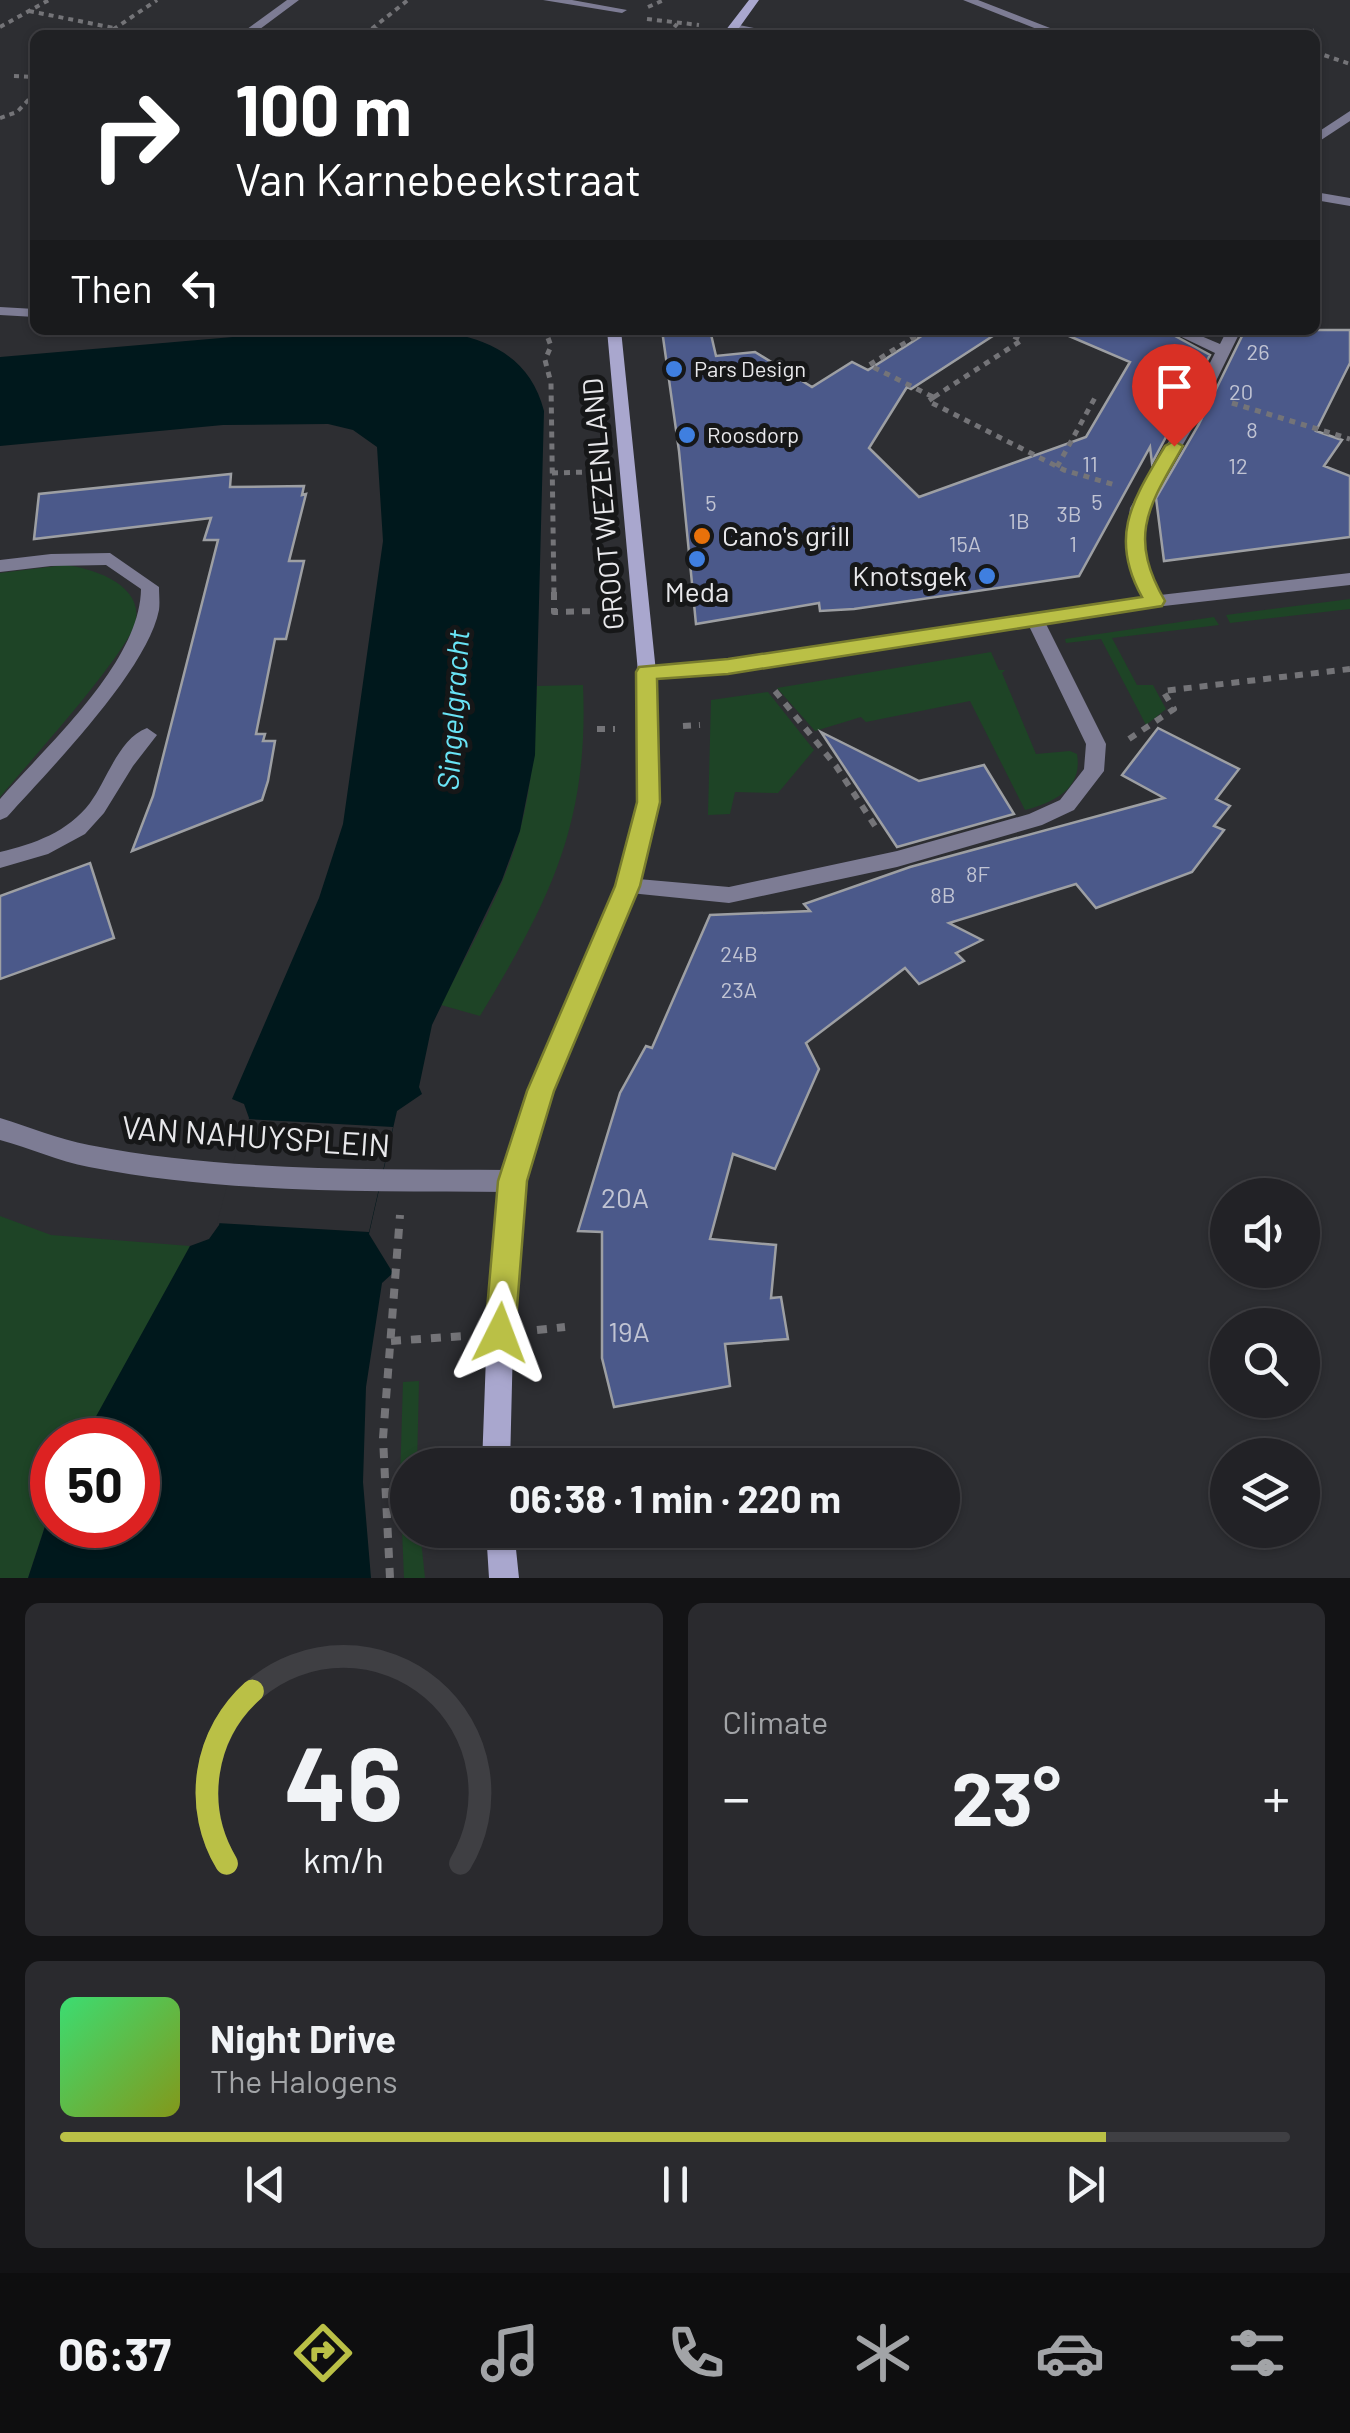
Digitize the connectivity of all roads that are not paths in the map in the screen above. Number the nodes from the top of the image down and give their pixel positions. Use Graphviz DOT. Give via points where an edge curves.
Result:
graph roads {
  1 [pos="273,0"];
  2 [pos="548,0"];
  3 [pos="754,0"];
  4 [pos="968,0"];
  5 [pos="291,2"];
  6 [pos="622,10"];
  7 [pos="252,30"];
  8 [pos="732,30"];
  9 [pos="1049,30"];
  10 [pos="1350,115"];
  11 [pos="1321,127"];
  12 [pos="1320,197"];
  13 [pos="1350,202"];
  14 [pos="0,311"];
  15 [pos="30,313"];
  16 [pos="614,335"];
  17 [pos="1186,335"];
  18 [pos="1232,335"];
  19 [pos="1224,351"];
  20 [pos="0,566"];
  21 [pos="1350,579"];
  22 [pos="1155,601"];
  23 [pos="1034,618"];
  24 [pos="646,672"];
  25 [pos="147,735"];
  26 [pos="0,812"];
  27 [pos="0,860"];
  28 [pos="628,886"];
  29 [pos="0,1129"];
  30 [pos="512,1181"];
  31 [pos="496,1448"];
  32 [pos="502,1548"];
  33 [pos="504,1578"];
  1 -- 5 [label="street"];
  2 -- 6 [label="street"];
  3 -- 8 [label="main road"];
  4 -- 9 [label="street"];
  5 -- 7 [label="street"];
  10 -- 11 [label="street"];
  12 -- 13 [label="street"];
  14 -- 15 [label="street"];
  16 -- 24 [label="main road, GROOT WEZENLAND"];
  17 -- 19 [label="street"];
  18 -- 19 [label="street"];
  19 -- 22 [label="street" via="1138,508 1140,575"];
  20 -- 26 [label="street" via="110,559 150,586 153,610 112,680"];
  21 -- 22 [label="street"];
  22 -- 23 [label="street"];
  23 -- 24 [label="street" via="728,666"];
  23 -- 28 [label="street" via="1096,744 1094,771 1067,805 896,859 729,896"];
  24 -- 28 [label="main road, GROOT WEZENLAND" via="648,802"];
  25 -- 27 [label="street" via="74,832"];
  28 -- 30 [label="main road, GROOT WEZENLAND" via="540,1091"];
  29 -- 30 [label="street, VAN NAHUYSPLEIN" via="92,1157 232,1171"];
  30 -- 31 [label="main road, GROOT WEZENLAND"];
  32 -- 33 [label="main road"];
}
